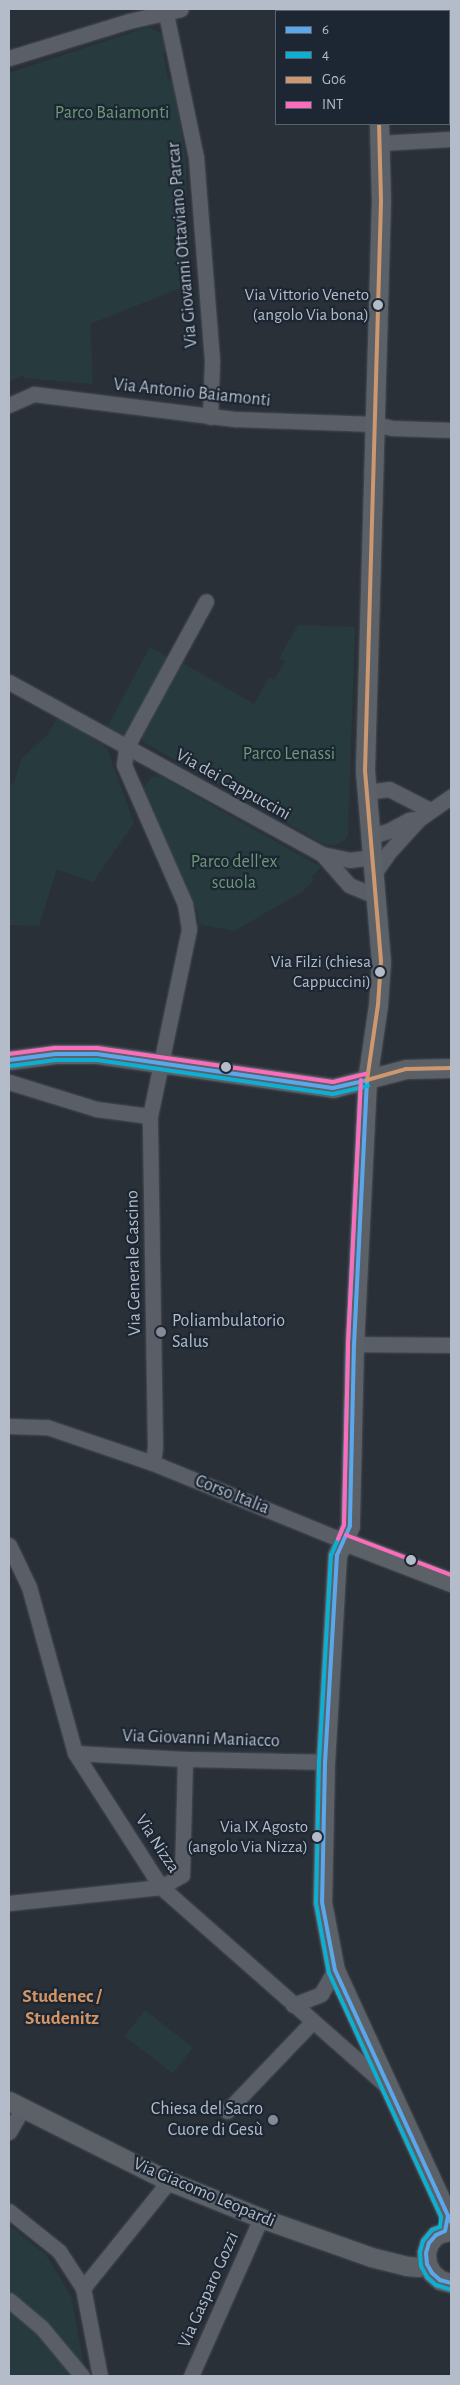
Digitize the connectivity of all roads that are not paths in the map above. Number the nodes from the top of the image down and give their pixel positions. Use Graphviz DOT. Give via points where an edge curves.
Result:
graph roads {
  1 [pos="171,10"];
  2 [pos="9,58"];
  3 [pos="379,125"];
  4 [pos="451,139"];
  5 [pos="378,143"];
  6 [pos="9,405"];
  7 [pos="210,417"];
  8 [pos="375,424"];
  9 [pos="451,430"];
  10 [pos="206,601"];
  11 [pos="9,682"];
  12 [pos="126,748"];
  13 [pos="365,792"];
  14 [pos="451,797"];
  15 [pos="424,814"];
  16 [pos="369,837"];
  17 [pos="322,854"];
  18 [pos="372,866"];
  19 [pos="375,896"];
  20 [pos="9,1060"];
  21 [pos="160,1064"];
  22 [pos="451,1068"];
  23 [pos="367,1080"];
  24 [pos="9,1082"];
  25 [pos="150,1116"];
  26 [pos="354,1344"];
  27 [pos="451,1346"];
  28 [pos="9,1426"];
  29 [pos="153,1463"];
  30 [pos="344,1541"];
  31 [pos="9,1545"];
  32 [pos="451,1582"];
  33 [pos="75,1753"];
  34 [pos="185,1759"];
  35 [pos="325,1762"];
  36 [pos="161,1887"];
  37 [pos="9,1904"];
  38 [pos="335,1970"];
  39 [pos="293,2005"];
  40 [pos="312,2022"];
  41 [pos="388,2087"];
  42 [pos="16,2105"];
  43 [pos="227,2111"];
  44 [pos="9,2132"];
  45 [pos="169,2181"];
  46 [pos="9,2211"];
  47 [pos="261,2218"];
  48 [pos="449,2225"];
  49 [pos="426,2259"];
  50 [pos="451,2283"];
  51 [pos="83,2288"];
  52 [pos="9,2300"];
  53 [pos="82,2376"];
  54 [pos="100,2376"];
  55 [pos="191,2376"];
  1 -- 2 [label="street"];
  1 -- 7 [label="street, Via Giovanni Ottaviano Parcar" via="196,156 212,361"];
  3 -- 5 [label="main road"];
  4 -- 5 [label="street"];
  5 -- 8 [label="main road" via="381,200"];
  6 -- 7 [label="street, Via Antonio Baiamonti" via="34,394"];
  7 -- 8 [label="street, Via Antonio Baiamonti"];
  8 -- 9 [label="street, Via Antonio Baiamonti" via="392,428"];
  8 -- 13 [label="main road"];
  10 -- 12 [label="street"];
  11 -- 12 [label="street, Via dei Cappuccini"];
  12 -- 17 [label="street, Via dei Cappuccini"];
  12 -- 21 [label="street, Via Generale Cascino" via="124,765 185,904 189,929"];
  13 -- 15 [label="street" via="389,789"];
  13 -- 16 [label="main road"];
  14 -- 15 [label="street"];
  15 -- 16 [label="street" via="388,832"];
  15 -- 18 [label="street"];
  16 -- 18 [label="main road"];
  17 -- 18 [label="street"];
  17 -- 19 [label="street" via="349,885"];
  18 -- 19 [label="main road"];
  19 -- 23 [label="main road" via="381,960"];
  20 -- 21 [label="main road" via="56,1054 97,1054"];
  21 -- 23 [label="main road" via="333,1088"];
  21 -- 25 [label="street, Via Generale Cascino"];
  22 -- 23 [label="main road" via="406,1069"];
  23 -- 26 [label="main road"];
  24 -- 25 [label="street" via="96,1109"];
  25 -- 29 [label="street, Via Generale Cascino"];
  26 -- 27 [label="street"];
  26 -- 30 [label="main road" via="350,1526"];
  28 -- 29 [label="street, Corso Italia" via="47,1427"];
  29 -- 30 [label="street, Corso Italia"];
  30 -- 32 [label="main road, Corso Italia"];
  30 -- 35 [label="main road" via="337,1555"];
  31 -- 33 [label="street, Via Nizza" via="29,1587"];
  33 -- 34 [label="street, Via Giovanni Maniacco"];
  33 -- 36 [label="street, Via Nizza"];
  34 -- 35 [label="street, Via Giovanni Maniacco"];
  34 -- 36 [label="street" via="182,1875"];
  35 -- 38 [label="main road" via="322,1902"];
  36 -- 37 [label="street"];
  36 -- 39 [label="street, Via Nizza"];
  38 -- 39 [label="street" via="321,1994"];
  38 -- 41 [label="main road"];
  39 -- 40 [label="street, Via Nizza"];
  40 -- 41 [label="street, Via Nizza"];
  40 -- 43 [label="street"];
  41 -- 48 [label="main road"];
  42 -- 44 [label="street"];
  42 -- 45 [label="main road, Via Giacomo Leopardi"];
  45 -- 47 [label="main road, Via Giacomo Leopardi"];
  45 -- 51 [label="street"];
  46 -- 51 [label="street" via="59,2251"];
  47 -- 49 [label="main road, Via Giacomo Leopardi" via="371,2257 407,2266 418,2267"];
  47 -- 55 [label="street, Via Gasparo Gozzi"];
  48 -- 49 [label="main road" via="429,2244"];
  49 -- 50 [label="main road" via="432,2273"];
  51 -- 54 [label="street"];
  52 -- 53 [label="street" via="42,2328"];
}
